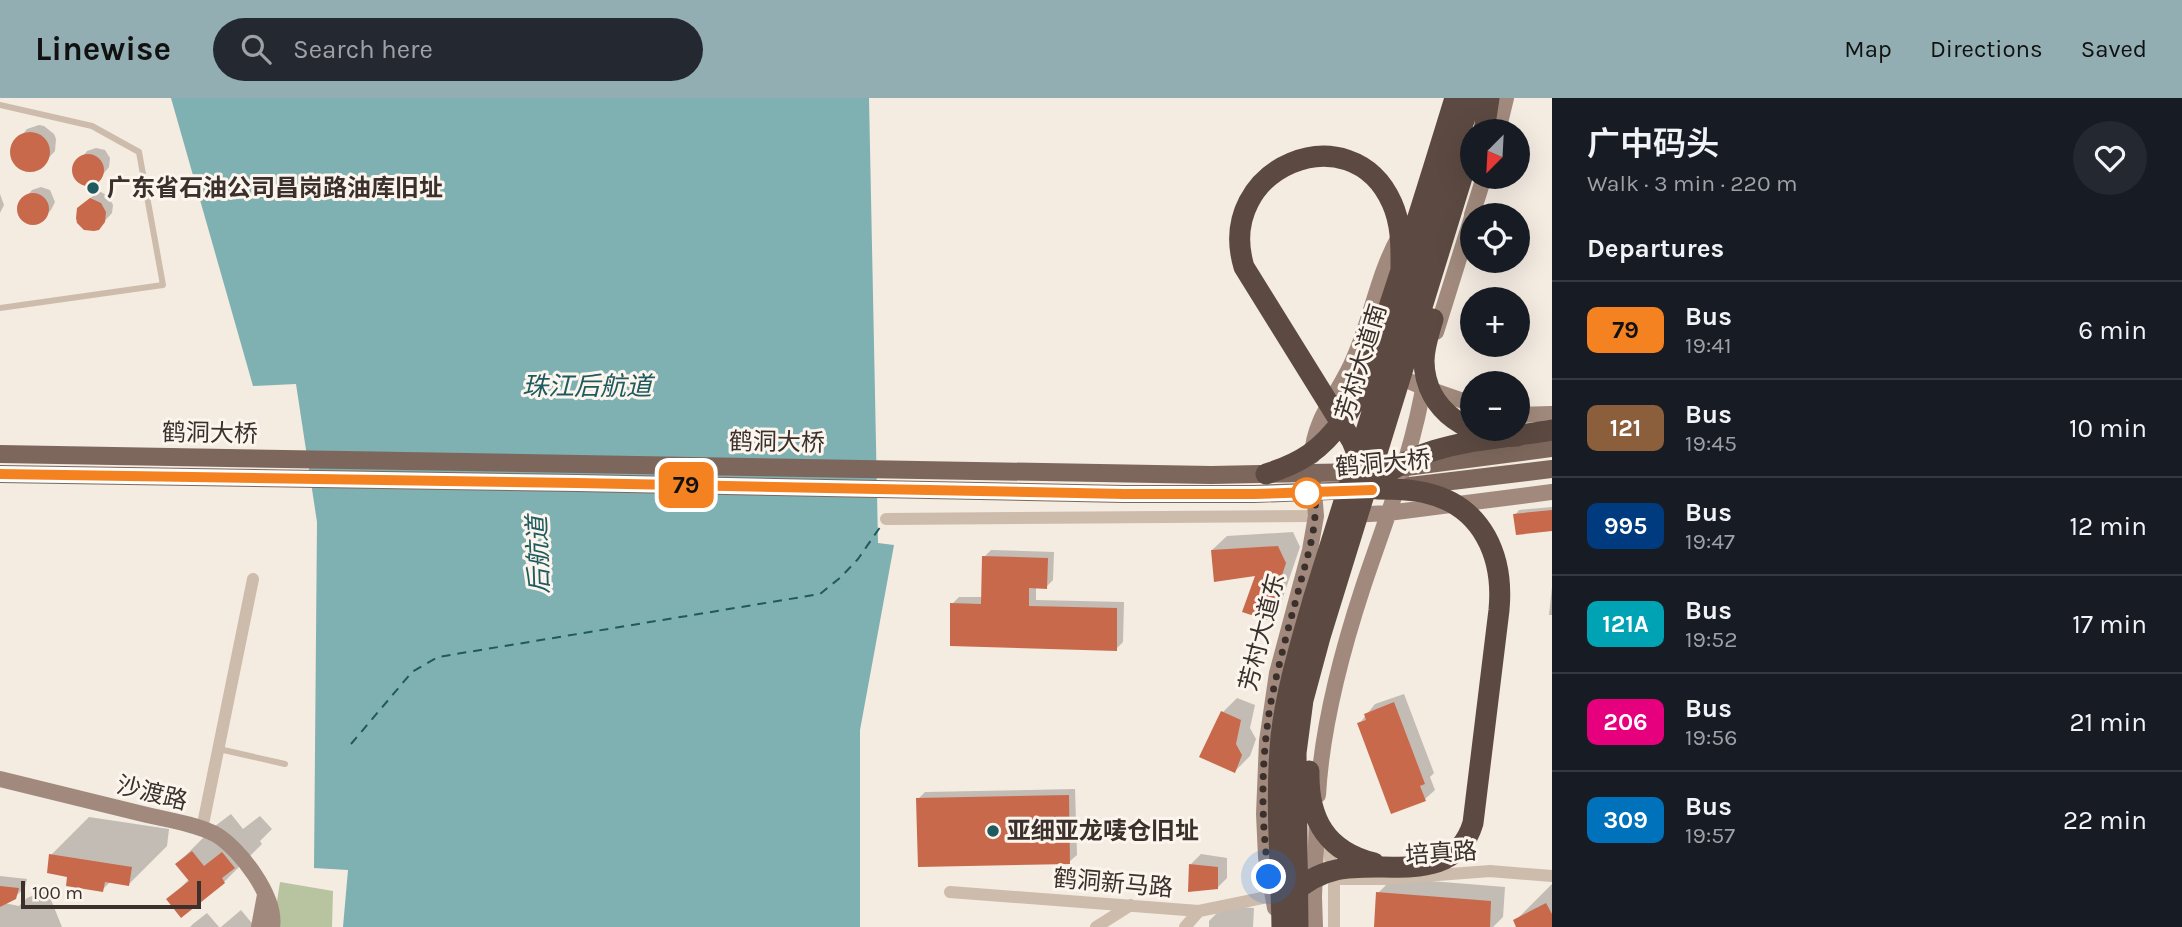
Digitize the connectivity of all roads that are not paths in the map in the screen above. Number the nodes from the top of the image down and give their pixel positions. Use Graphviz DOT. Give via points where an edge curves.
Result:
graph roads {
  1 [pos="1455,98"];
  2 [pos="1471,98"];
  3 [pos="1477,98"];
  4 [pos="1487,98"];
  5 [pos="1506,98"];
  6 [pos="0,105"];
  7 [pos="1480,119"];
  8 [pos="1484,119"];
  9 [pos="1501,119"];
  10 [pos="1460,184"];
  11 [pos="1472,189"];
  12 [pos="1460,255"];
  13 [pos="1401,272"];
  14 [pos="0,308"];
  15 [pos="1354,359"];
  16 [pos="1423,387"];
  17 [pos="1460,400"];
  18 [pos="1552,414"];
  19 [pos="1530,421"];
  20 [pos="1460,424"];
  21 [pos="1530,427"];
  22 [pos="1552,430"];
  23 [pos="1463,441"];
  24 [pos="1380,444"];
  25 [pos="1552,448"];
  26 [pos="0,454"];
  27 [pos="1552,469"];
  28 [pos="0,474"];
  29 [pos="1266,474"];
  30 [pos="1377,489"];
  31 [pos="1552,492"];
  32 [pos="1388,513"];
  33 [pos="1357,514"];
  34 [pos="1316,516"];
  35 [pos="886,519"];
  36 [pos="1328,552"];
  37 [pos="253,579"];
  38 [pos="218,749"];
  39 [pos="285,764"];
  40 [pos="0,779"];
  41 [pos="1319,791"];
  42 [pos="202,829"];
  43 [pos="1411,866"];
  44 [pos="1552,876"];
  45 [pos="1334,879"];
  46 [pos="950,892"];
  47 [pos="265,895"];
  48 [pos="1272,896"];
  49 [pos="1131,905"];
  50 [pos="1199,911"];
  51 [pos="259,927"];
  52 [pos="272,927"];
  53 [pos="1096,927"];
  54 [pos="1185,927"];
  55 [pos="1273,927"];
  56 [pos="1282,927"];
  57 [pos="1298,927"];
  58 [pos="1315,927"];
  59 [pos="1334,927"];
  1 -- 13 [label="highway"];
  2 -- 36 [label="highway, 芳村大道南"];
  3 -- 15 [label="street, 芳村大道南" via="1452,177 1413,213 1389,255"];
  4 -- 7 [label="highway"];
  4 -- 8 [label="highway"];
  5 -- 9 [label="street"];
  6 -- 14 [label="lane" via="92,126 139,152 163,285"];
  10 -- 24 [label="highway, 芳村大道南"];
  11 -- 20 [label="highway" via="1425,347 1425,369 1434,398"];
  12 -- 16 [label="street"];
  13 -- 29 [label="highway" via="1349,412 1306,458"];
  13 -- 33 [label="highway" via="1400,231 1392,202 1381,185 1356,164 1324,156 1290,163 1263,180 1247,203 1239,236 1244,267 1356,449 1364,475"];
  15 -- 16 [label="street"];
  15 -- 34 [label="street, 芳村大道东" via="1313,439"];
  16 -- 17 [label="street"];
  16 -- 32 [label="street" via="1416,427"];
  18 -- 19 [label="street"];
  21 -- 22 [label="highway"];
  23 -- 36 [label="highway" via="1390,470 1356,500"];
  24 -- 33 [label="highway"];
  24 -- 43 [label="highway" via="1363,536 1316,704 1309,794 1317,822 1339,848 1366,861"];
  25 -- 29 [label="main road, 鹤洞大桥" via="1373,471"];
  26 -- 29 [label="main road, 鹤洞大桥"];
  27 -- 30 [label="main road, 鹤洞大桥"];
  28 -- 30 [label="main road, 鹤洞大桥" via="1124,494"];
  30 -- 43 [label="highway" via="1425,493 1460,508 1488,540 1500,578 1473,823 1460,848 1445,859"];
  31 -- 32 [label="street"];
  32 -- 34 [label="street"];
  32 -- 41 [label="street" via="1335,686 1324,733"];
  33 -- 57 [label="highway" via="1312,661 1300,718 1295,772"];
  34 -- 35 [label="street"];
  34 -- 48 [label="street, 芳村大道东" via="1269,716 1264,814"];
  36 -- 56 [label="highway, 芳村大道东" via="1285,711 1279,777"];
  37 -- 38 [label="street"];
  38 -- 39 [label="lane"];
  38 -- 42 [label="street"];
  40 -- 42 [label="street, 沙渡路"];
  41 -- 45 [label="street"];
  41 -- 58 [label="street"];
  42 -- 47 [label="street, 沙渡路" via="233,849"];
  43 -- 55 [label="highway" via="1321,874 1291,895"];
  44 -- 45 [label="street, 培真路" via="1490,871"];
  45 -- 59 [label="street"];
  46 -- 49 [label="street, 鹤洞新马路"];
  47 -- 51 [label="street"];
  47 -- 52 [label="street, 沙渡路" via="273,913"];
  48 -- 50 [label="street, 鹤洞新马路"];
  48 -- 56 [label="street, 芳村大道东"];
  49 -- 50 [label="street, 鹤洞新马路"];
  49 -- 53 [label="street"];
  50 -- 54 [label="street"];
}
